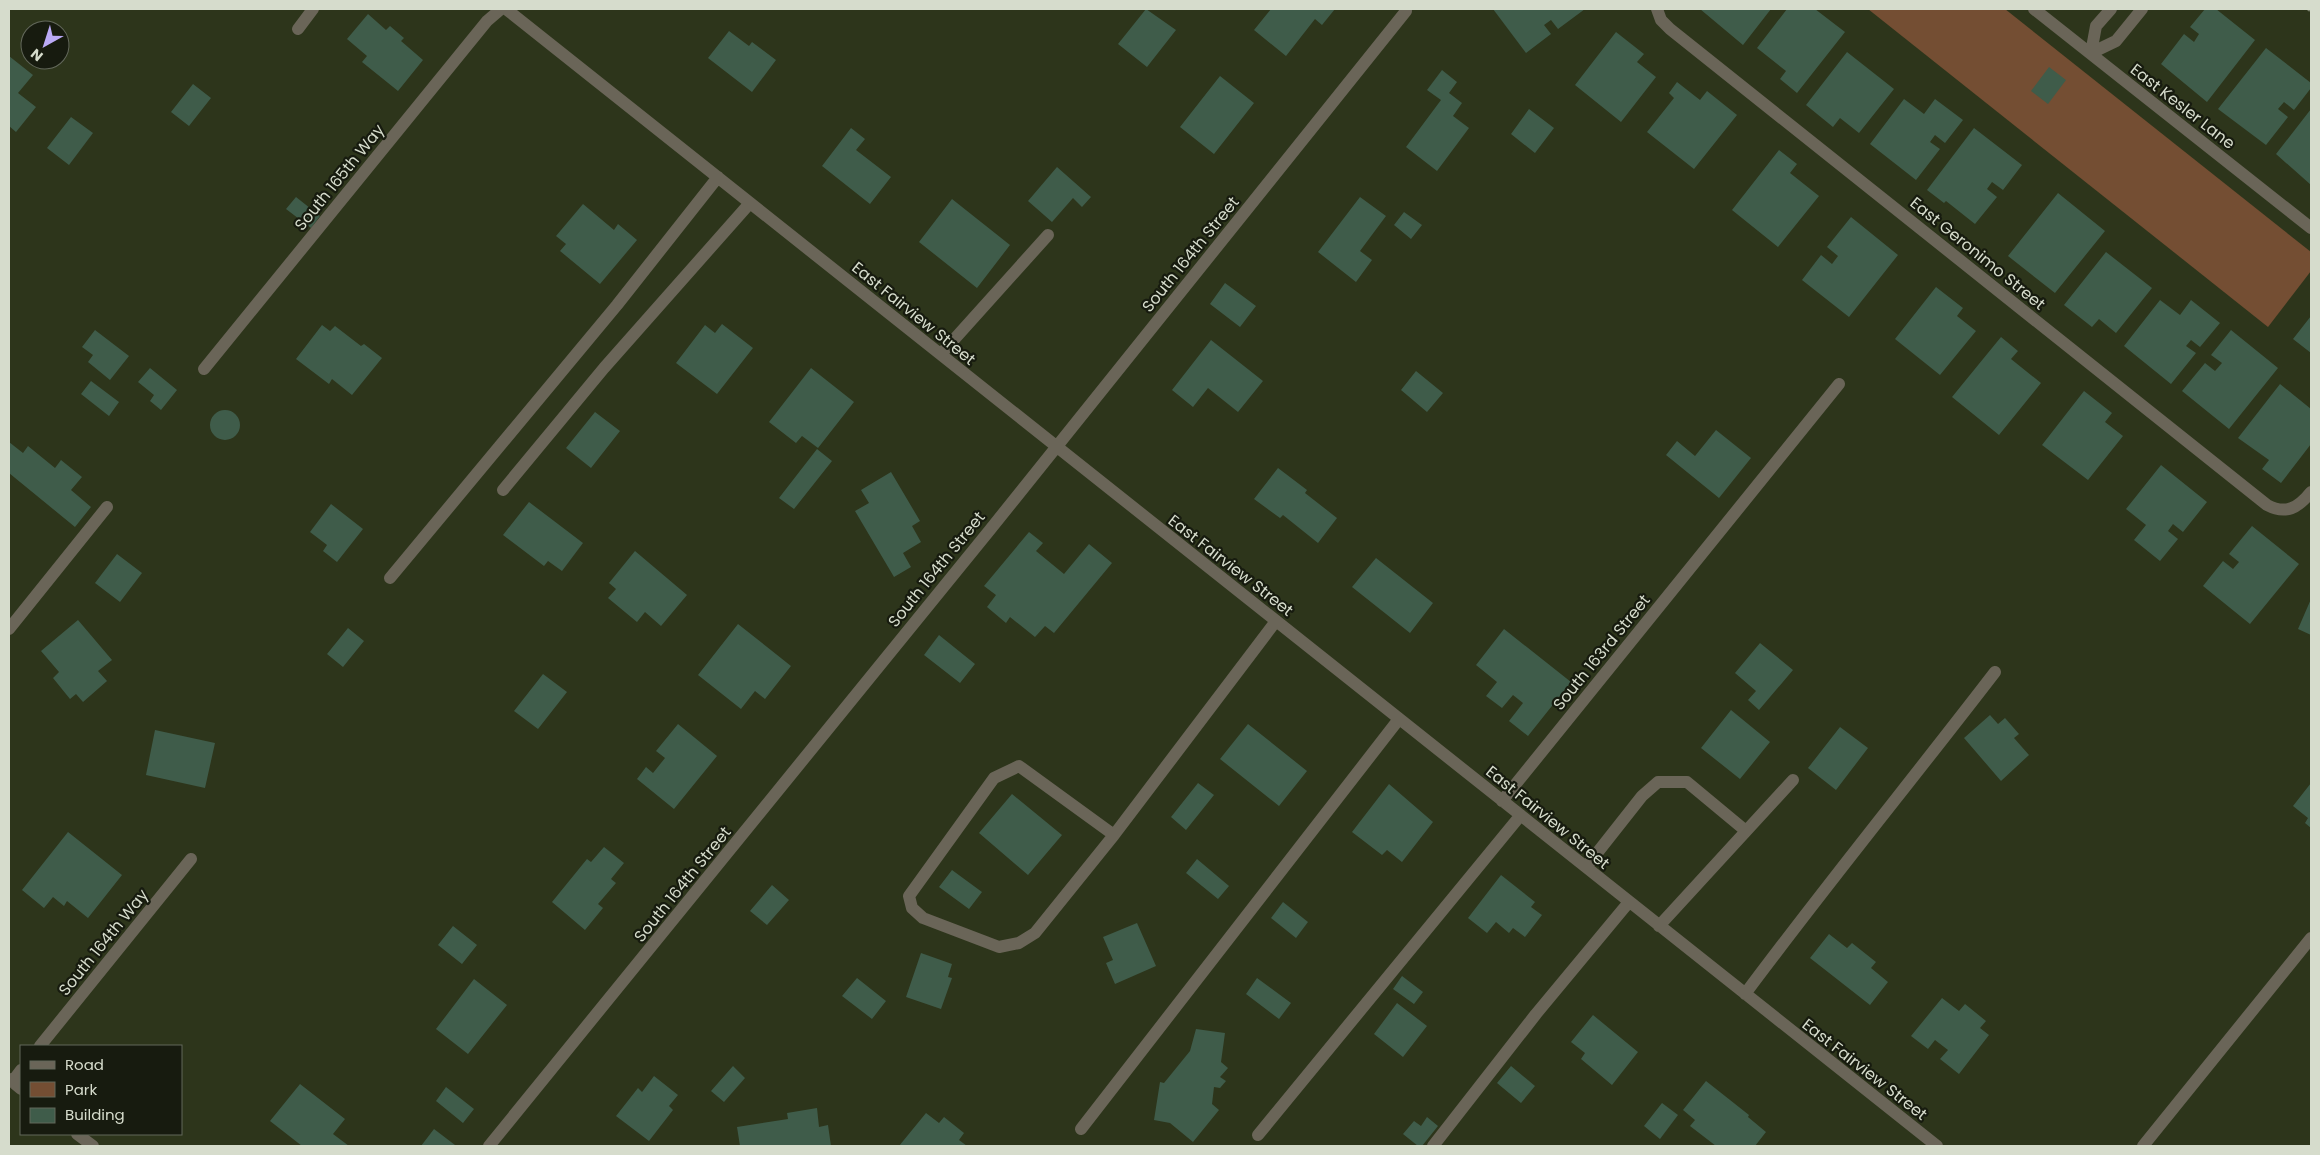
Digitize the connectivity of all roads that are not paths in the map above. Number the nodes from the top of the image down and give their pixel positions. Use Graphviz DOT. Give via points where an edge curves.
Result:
graph roads {
  1 [pos="313,9"];
  2 [pos="501,9"];
  3 [pos="506,9"];
  4 [pos="1657,9"];
  5 [pos="2034,9"];
  6 [pos="2111,9"];
  7 [pos="2142,9"];
  8 [pos="1406,11"];
  9 [pos="298,29"];
  10 [pos="2091,54"];
  11 [pos="718,177"];
  12 [pos="750,203"];
  13 [pos="2311,228"];
  14 [pos="1048,235"];
  15 [pos="941,354"];
  16 [pos="204,369"];
  17 [pos="1839,384"];
  18 [pos="1056,446"];
  19 [pos="503,490"];
  20 [pos="2311,492"];
  21 [pos="107,508"];
  22 [pos="390,578"];
  23 [pos="1276,621"];
  24 [pos="9,630"];
  25 [pos="1995,672"];
  26 [pos="1399,719"];
  27 [pos="1793,780"];
  28 [pos="1502,801"];
  29 [pos="1520,816"];
  30 [pos="1746,831"];
  31 [pos="1114,835"];
  32 [pos="190,859"];
  33 [pos="1586,867"];
  34 [pos="1629,902"];
  35 [pos="1659,926"];
  36 [pos="2311,938"];
  37 [pos="1745,994"];
  38 [pos="41,1045"];
  39 [pos="20,1072"];
  40 [pos="14,1084"];
  41 [pos="1081,1129"];
  42 [pos="78,1135"];
  43 [pos="1258,1136"];
  44 [pos="93,1146"];
  45 [pos="489,1146"];
  46 [pos="1433,1146"];
  47 [pos="1936,1146"];
  48 [pos="2143,1146"];
  1 -- 9 [label="street"];
  2 -- 16 [label="street, South 165th Way" via="487,21"];
  3 -- 11 [label="street, East Fairview Street"];
  4 -- 20 [label="street, East Geronimo Street" via="1661,20 1670,29 2267,505 2287,511 2298,506"];
  5 -- 10 [label="street, East Kesler Lane"];
  6 -- 10 [label="street" via="2096,26"];
  7 -- 10 [label="street" via="2116,41"];
  8 -- 18 [label="street, South 164th Street"];
  10 -- 13 [label="street, East Kesler Lane"];
  11 -- 12 [label="street, East Fairview Street"];
  11 -- 22 [label="street" via="617,305"];
  12 -- 15 [label="street, East Fairview Street"];
  12 -- 19 [label="street" via="604,368"];
  14 -- 15 [label="street"];
  15 -- 18 [label="street, East Fairview Street"];
  17 -- 28 [label="street, South 163rd Street"];
  18 -- 23 [label="street, East Fairview Street"];
  18 -- 45 [label="street, South 164th Street"];
  21 -- 24 [label="street"];
  23 -- 26 [label="street, East Fairview Street"];
  23 -- 31 [label="street"];
  25 -- 37 [label="street" via="1812,903"];
  26 -- 28 [label="street, East Fairview Street"];
  26 -- 41 [label="street"];
  27 -- 30 [label="street"];
  28 -- 29 [label="street, East Fairview Street"];
  29 -- 33 [label="street, East Fairview Street"];
  29 -- 43 [label="street"];
  30 -- 33 [label="street" via="1687,782 1658,782 1642,796"];
  30 -- 35 [label="street"];
  31 -- 31 [label="street" via="1019,766 994,778 909,896 912,908 923,918 998,947 1019,943 1035,933"];
  32 -- 38 [label="street, South 164th Way"];
  33 -- 34 [label="street, East Fairview Street"];
  34 -- 35 [label="street, East Fairview Street"];
  34 -- 46 [label="street"];
  35 -- 37 [label="street, East Fairview Street"];
  36 -- 48 [label="street"];
  37 -- 47 [label="street, East Fairview Street"];
  39 -- 40 [label="street"];
  42 -- 44 [label="street"];
}
